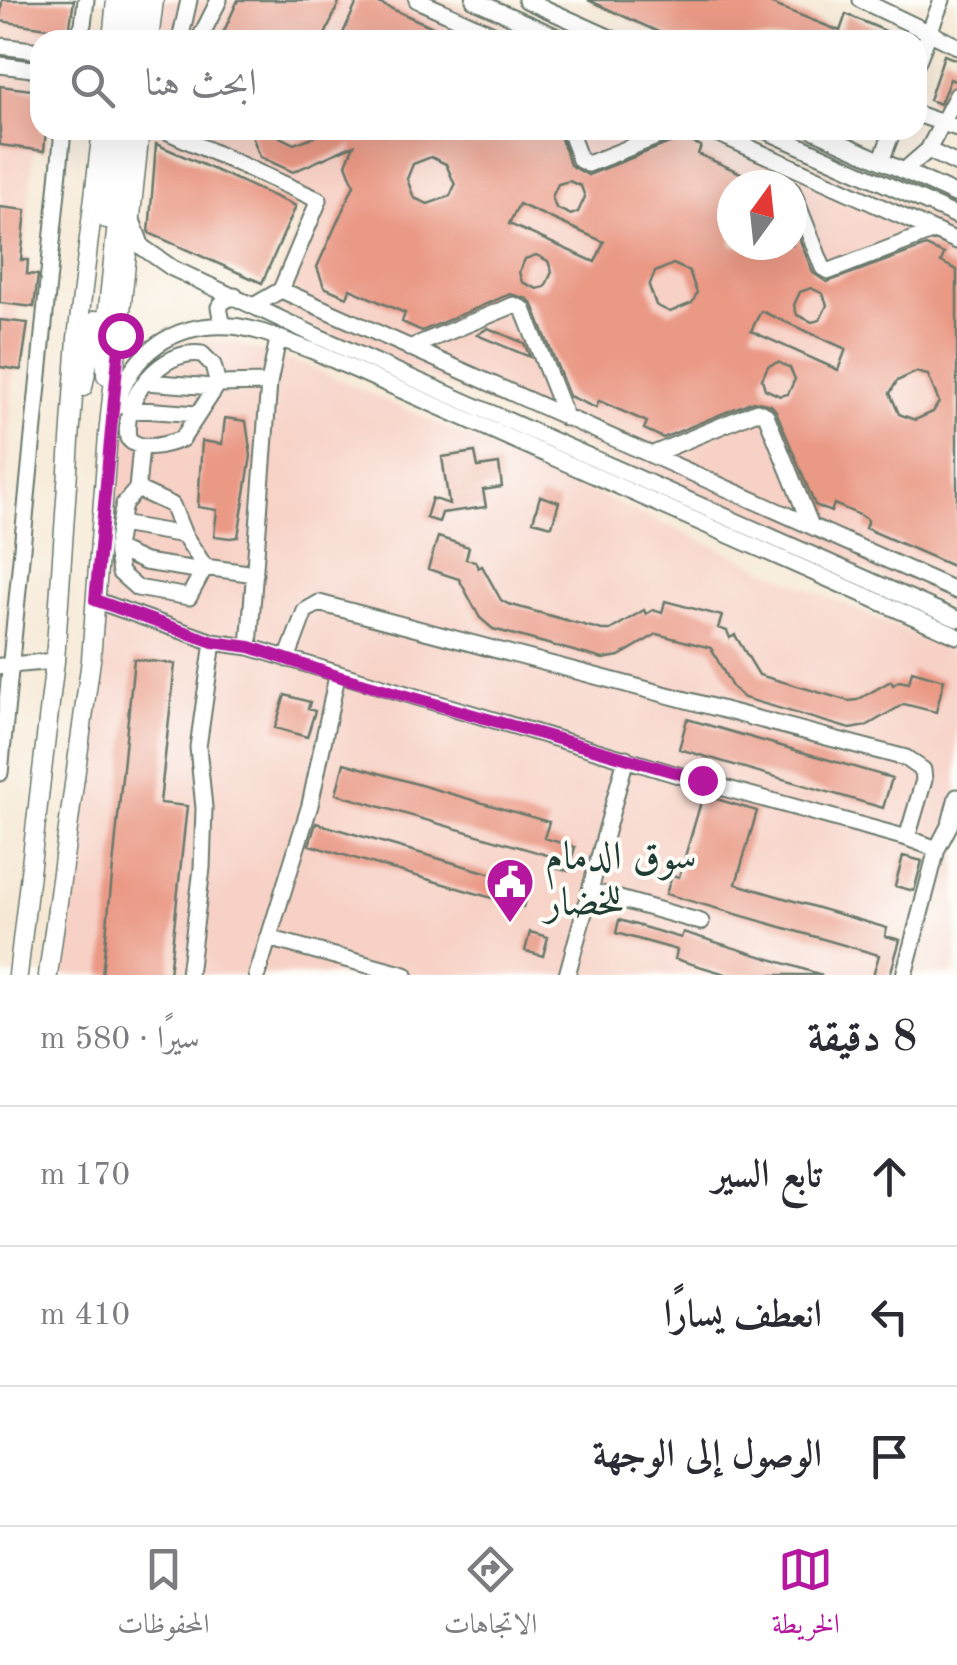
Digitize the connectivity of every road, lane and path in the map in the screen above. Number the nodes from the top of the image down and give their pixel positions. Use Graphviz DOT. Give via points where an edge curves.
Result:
graph roads {
  1 [pos="86,0"];
  2 [pos="116,0"];
  3 [pos="128,0"];
  4 [pos="141,0"];
  5 [pos="154,0"];
  6 [pos="189,0"];
  7 [pos="219,0"];
  8 [pos="417,0"];
  9 [pos="474,0"];
  10 [pos="526,0"];
  11 [pos="861,0"];
  12 [pos="942,0"];
  13 [pos="80,30"];
  14 [pos="114,30"];
  15 [pos="117,30"];
  16 [pos="137,30"];
  17 [pos="150,30"];
  18 [pos="182,30"];
  19 [pos="204,30"];
  20 [pos="484,30"];
  21 [pos="542,30"];
  22 [pos="592,30"];
  23 [pos="922,30"];
  24 [pos="928,33"];
  25 [pos="0,46"];
  26 [pos="957,46"];
  27 [pos="30,50"];
  28 [pos="0,65"];
  29 [pos="30,69"];
  30 [pos="957,95"];
  31 [pos="949,126"];
  32 [pos="61,140"];
  33 [pos="101,140"];
  34 [pos="114,140"];
  35 [pos="127,140"];
  36 [pos="139,140"];
  37 [pos="186,140"];
  38 [pos="573,140"];
  39 [pos="649,140"];
  40 [pos="730,140"];
  41 [pos="745,140"];
  42 [pos="786,140"];
  43 [pos="836,140"];
  44 [pos="889,140"];
  45 [pos="742,146"];
  46 [pos="928,150"];
  47 [pos="881,160"];
  48 [pos="781,162"];
  49 [pos="957,164"];
  50 [pos="784,170"];
  51 [pos="905,170"];
  52 [pos="957,195"];
  53 [pos="957,216"];
  54 [pos="131,218"];
  55 [pos="807,228"];
  56 [pos="934,230"];
  57 [pos="957,241"];
  58 [pos="280,290"];
  59 [pos="236,296"];
  60 [pos="255,305"];
  61 [pos="228,326"];
  62 [pos="100,336"];
  63 [pos="278,339"];
  64 [pos="409,348"];
  65 [pos="145,382"];
  66 [pos="269,384"];
  67 [pos="216,385"];
  68 [pos="130,409"];
  69 [pos="198,414"];
  70 [pos="566,418"];
  71 [pos="73,432"];
  72 [pos="108,435"];
  73 [pos="597,435"];
  74 [pos="141,446"];
  75 [pos="565,446"];
  76 [pos="652,456"];
  77 [pos="710,481"];
  78 [pos="136,489"];
  79 [pos="730,519"];
  80 [pos="120,524"];
  81 [pos="812,526"];
  82 [pos="184,535"];
  83 [pos="116,549"];
  84 [pos="204,569"];
  85 [pos="254,574"];
  86 [pos="949,587"];
  87 [pos="95,600"];
  88 [pos="957,618"];
  89 [pos="957,636"];
  90 [pos="213,642"];
  91 [pos="250,647"];
  92 [pos="287,659"];
  93 [pos="55,661"];
  94 [pos="6,667"];
  95 [pos="337,676"];
  96 [pos="626,758"];
  97 [pos="0,773"];
  98 [pos="957,796"];
  99 [pos="906,838"];
  100 [pos="937,850"];
  101 [pos="591,890"];
  102 [pos="700,922"];
  103 [pos="268,938"];
  104 [pos="18,975"];
  105 [pos="48,975"];
  106 [pos="189,975"];
  107 [pos="257,975"];
  108 [pos="405,975"];
  109 [pos="567,975"];
  110 [pos="904,975"];
  1 -- 13 [label="street"];
  2 -- 14 [label="main road"];
  3 -- 15 [label="main road"];
  4 -- 16 [label="main road"];
  5 -- 17 [label="main road"];
  6 -- 18 [label="street"];
  7 -- 19 [label="street"];
  8 -- 20 [label="street"];
  9 -- 21 [label="street"];
  10 -- 22 [label="street"];
  11 -- 23 [label="street"];
  12 -- 24 [label="street"];
  24 -- 26 [label="street"];
  25 -- 27 [label="street"];
  28 -- 29 [label="street"];
  30 -- 31 [label="street"];
  31 -- 46 [label="street"];
  32 -- 94 [label="street"];
  33 -- 71 [label="main road"];
  34 -- 62 [label="main road"];
  35 -- 62 [label="main road"];
  36 -- 54 [label="main road"];
  37 -- 58 [label="street" via="319,200"];
  38 -- 39 [label="street" via="588,164"];
  40 -- 45 [label="street"];
  41 -- 45 [label="street"];
  42 -- 53 [label="street"];
  43 -- 47 [label="street"];
  44 -- 47 [label="street"];
  45 -- 48 [label="street"];
  46 -- 49 [label="street"];
  46 -- 51 [label="street"];
  47 -- 51 [label="street"];
  48 -- 50 [label="street"];
  48 -- 56 [label="street"];
  51 -- 52 [label="street"];
  54 -- 59 [label="street" via="142,246 172,268"];
  54 -- 72 [label="main road"];
  55 -- 56 [label="street" via="830,271"];
  56 -- 57 [label="street"];
  58 -- 60 [label="street"];
  58 -- 64 [label="street"];
  59 -- 60 [label="street"];
  59 -- 61 [label="street" via="219,308"];
  60 -- 75 [label="street"];
  61 -- 63 [label="street"];
  61 -- 72 [label="street" via="169,335 140,356"];
  62 -- 71 [label="main road"];
  62 -- 72 [label="main road"];
  63 -- 66 [label="street"];
  63 -- 89 [label="street"];
  64 -- 70 [label="street"];
  64 -- 70 [label="street" via="514,305 523,309"];
  65 -- 67 [label="street"];
  65 -- 67 [label="street" via="167,360 191,353 208,358"];
  65 -- 68 [label="street"];
  66 -- 67 [label="street"];
  66 -- 85 [label="street"];
  67 -- 69 [label="street"];
  68 -- 69 [label="street"];
  68 -- 74 [label="street" via="128,438"];
  69 -- 74 [label="street" via="182,439"];
  70 -- 73 [label="street"];
  71 -- 93 [label="main road"];
  72 -- 87 [label="main road"];
  73 -- 75 [label="street"];
  73 -- 76 [label="street"];
  74 -- 78 [label="street"];
  75 -- 79 [label="street"];
  76 -- 77 [label="street"];
  76 -- 81 [label="street" via="757,411 766,414"];
  77 -- 79 [label="street"];
  77 -- 81 [label="street"];
  78 -- 80 [label="street"];
  78 -- 82 [label="street" via="172,505"];
  79 -- 88 [label="street"];
  80 -- 82 [label="street"];
  80 -- 83 [label="street"];
  81 -- 86 [label="street"];
  82 -- 84 [label="street"];
  83 -- 84 [label="street" via="145,562"];
  83 -- 84 [label="street" via="120,573 137,588 189,597"];
  84 -- 85 [label="street"];
  85 -- 91 [label="street"];
  86 -- 88 [label="street"];
  87 -- 90 [label="street"];
  87 -- 105 [label="main road"];
  90 -- 91 [label="street"];
  90 -- 106 [label="street" via="198,746 202,868"];
  91 -- 92 [label="street"];
  92 -- 95 [label="street"];
  92 -- 99 [label="street" via="306,611 318,603 906,758 923,770 924,780"];
  93 -- 94 [label="street"];
  93 -- 104 [label="main road"];
  94 -- 97 [label="street"];
  95 -- 96 [label="street"];
  95 -- 103 [label="street" via="310,805"];
  96 -- 99 [label="street"];
  96 -- 101 [label="street"];
  98 -- 100 [label="street"];
  99 -- 100 [label="street"];
  100 -- 110 [label="street"];
  101 -- 102 [label="street"];
  101 -- 109 [label="street"];
  103 -- 107 [label="street"];
  103 -- 108 [label="street"];
}
